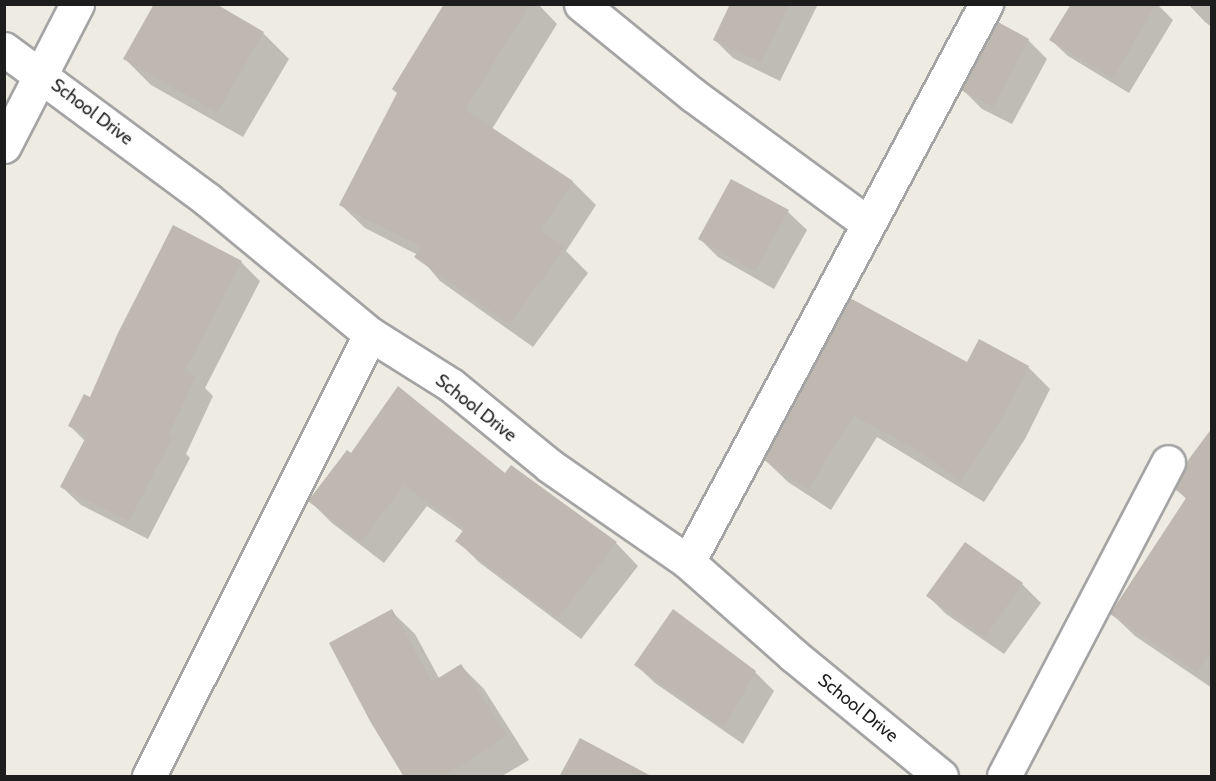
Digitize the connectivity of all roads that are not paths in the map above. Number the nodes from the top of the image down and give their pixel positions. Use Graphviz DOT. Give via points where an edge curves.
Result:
graph roads {
  1 [pos="77,4"];
  2 [pos="580,4"];
  3 [pos="986,4"];
  4 [pos="4,49"];
  5 [pos="42,75"];
  6 [pos="4,146"];
  7 [pos="867,223"];
  8 [pos="370,334"];
  9 [pos="1168,462"];
  10 [pos="688,562"];
  11 [pos="149,777"];
  12 [pos="941,777"];
  13 [pos="1004,777"];
  1 -- 5 [label="street"];
  2 -- 7 [label="street" via="693,96"];
  3 -- 7 [label="street"];
  4 -- 5 [label="street, School Drive"];
  5 -- 6 [label="street"];
  5 -- 8 [label="street, School Drive" via="208,200"];
  7 -- 10 [label="street"];
  8 -- 10 [label="street, School Drive" via="451,386 550,466"];
  8 -- 11 [label="street"];
  9 -- 13 [label="street"];
  10 -- 12 [label="street, School Drive" via="793,656"];
}
